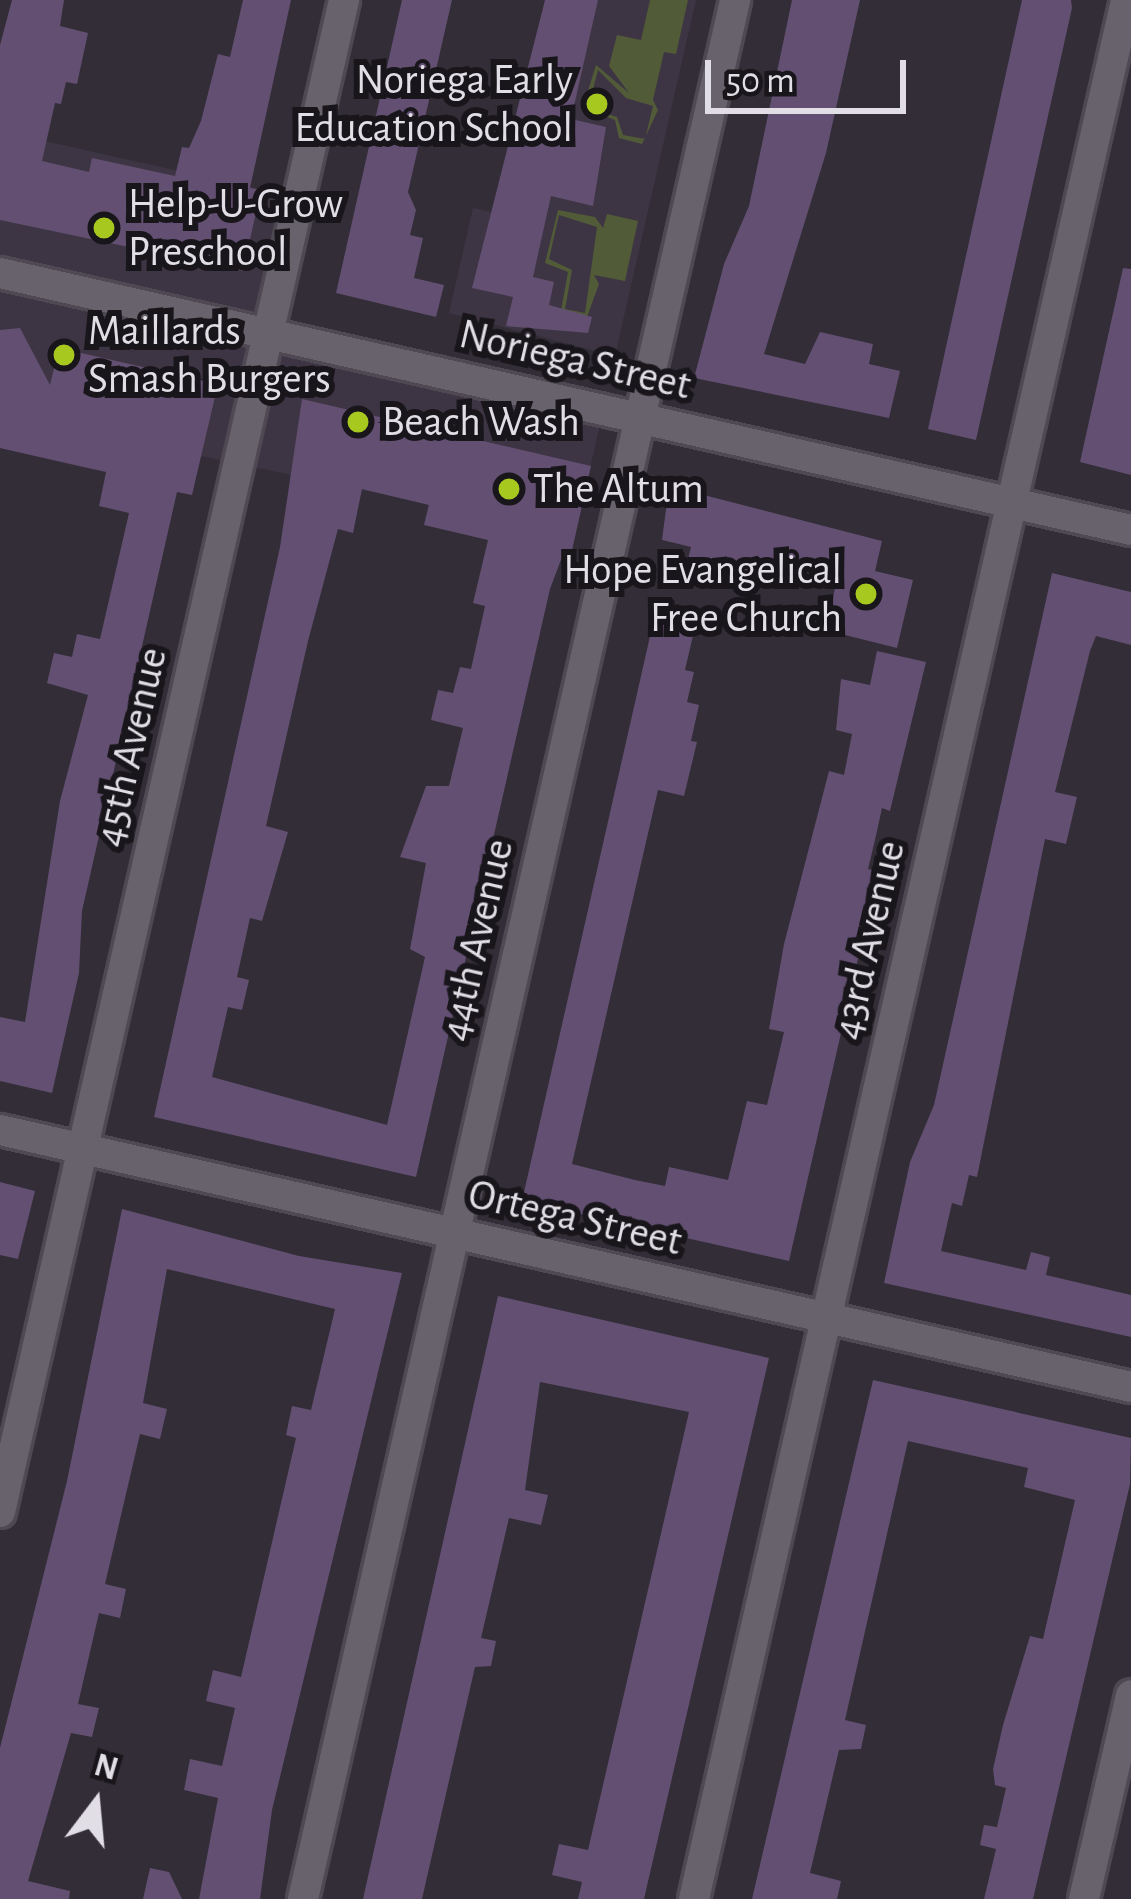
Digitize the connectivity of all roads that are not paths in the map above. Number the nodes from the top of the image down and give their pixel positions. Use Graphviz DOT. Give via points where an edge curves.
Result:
graph roads {
  1 [pos="344,0"];
  2 [pos="735,0"];
  3 [pos="1126,0"];
  4 [pos="0,273"];
  5 [pos="268,334"];
  6 [pos="640,418"];
  7 [pos="1011,503"];
  8 [pos="1131,530"];
  9 [pos="0,1130"];
  10 [pos="82,1149"];
  11 [pos="454,1233"];
  12 [pos="826,1318"];
  13 [pos="1131,1387"];
  14 [pos="0,1512"];
  15 [pos="1131,1695"];
  16 [pos="303,1899"];
  17 [pos="694,1899"];
  18 [pos="1084,1899"];
  1 -- 5 [label="street, 45th Avenue"];
  2 -- 6 [label="street, 44th Avenue"];
  3 -- 7 [label="street, 43rd Avenue"];
  4 -- 5 [label="street, Noriega Street"];
  5 -- 6 [label="street, Noriega Street"];
  5 -- 10 [label="street, 45th Avenue"];
  6 -- 7 [label="street, Noriega Street"];
  6 -- 11 [label="street, 44th Avenue"];
  7 -- 8 [label="street, Noriega Street"];
  7 -- 12 [label="street, 43rd Avenue"];
  9 -- 10 [label="street, Ortega Street"];
  10 -- 11 [label="street, Ortega Street"];
  10 -- 14 [label="street, 45th Avenue"];
  11 -- 12 [label="street, Ortega Street"];
  11 -- 16 [label="street, 44th Avenue"];
  12 -- 13 [label="street, Ortega Street"];
  12 -- 17 [label="street, 43rd Avenue"];
  15 -- 18 [label="street"];
}
